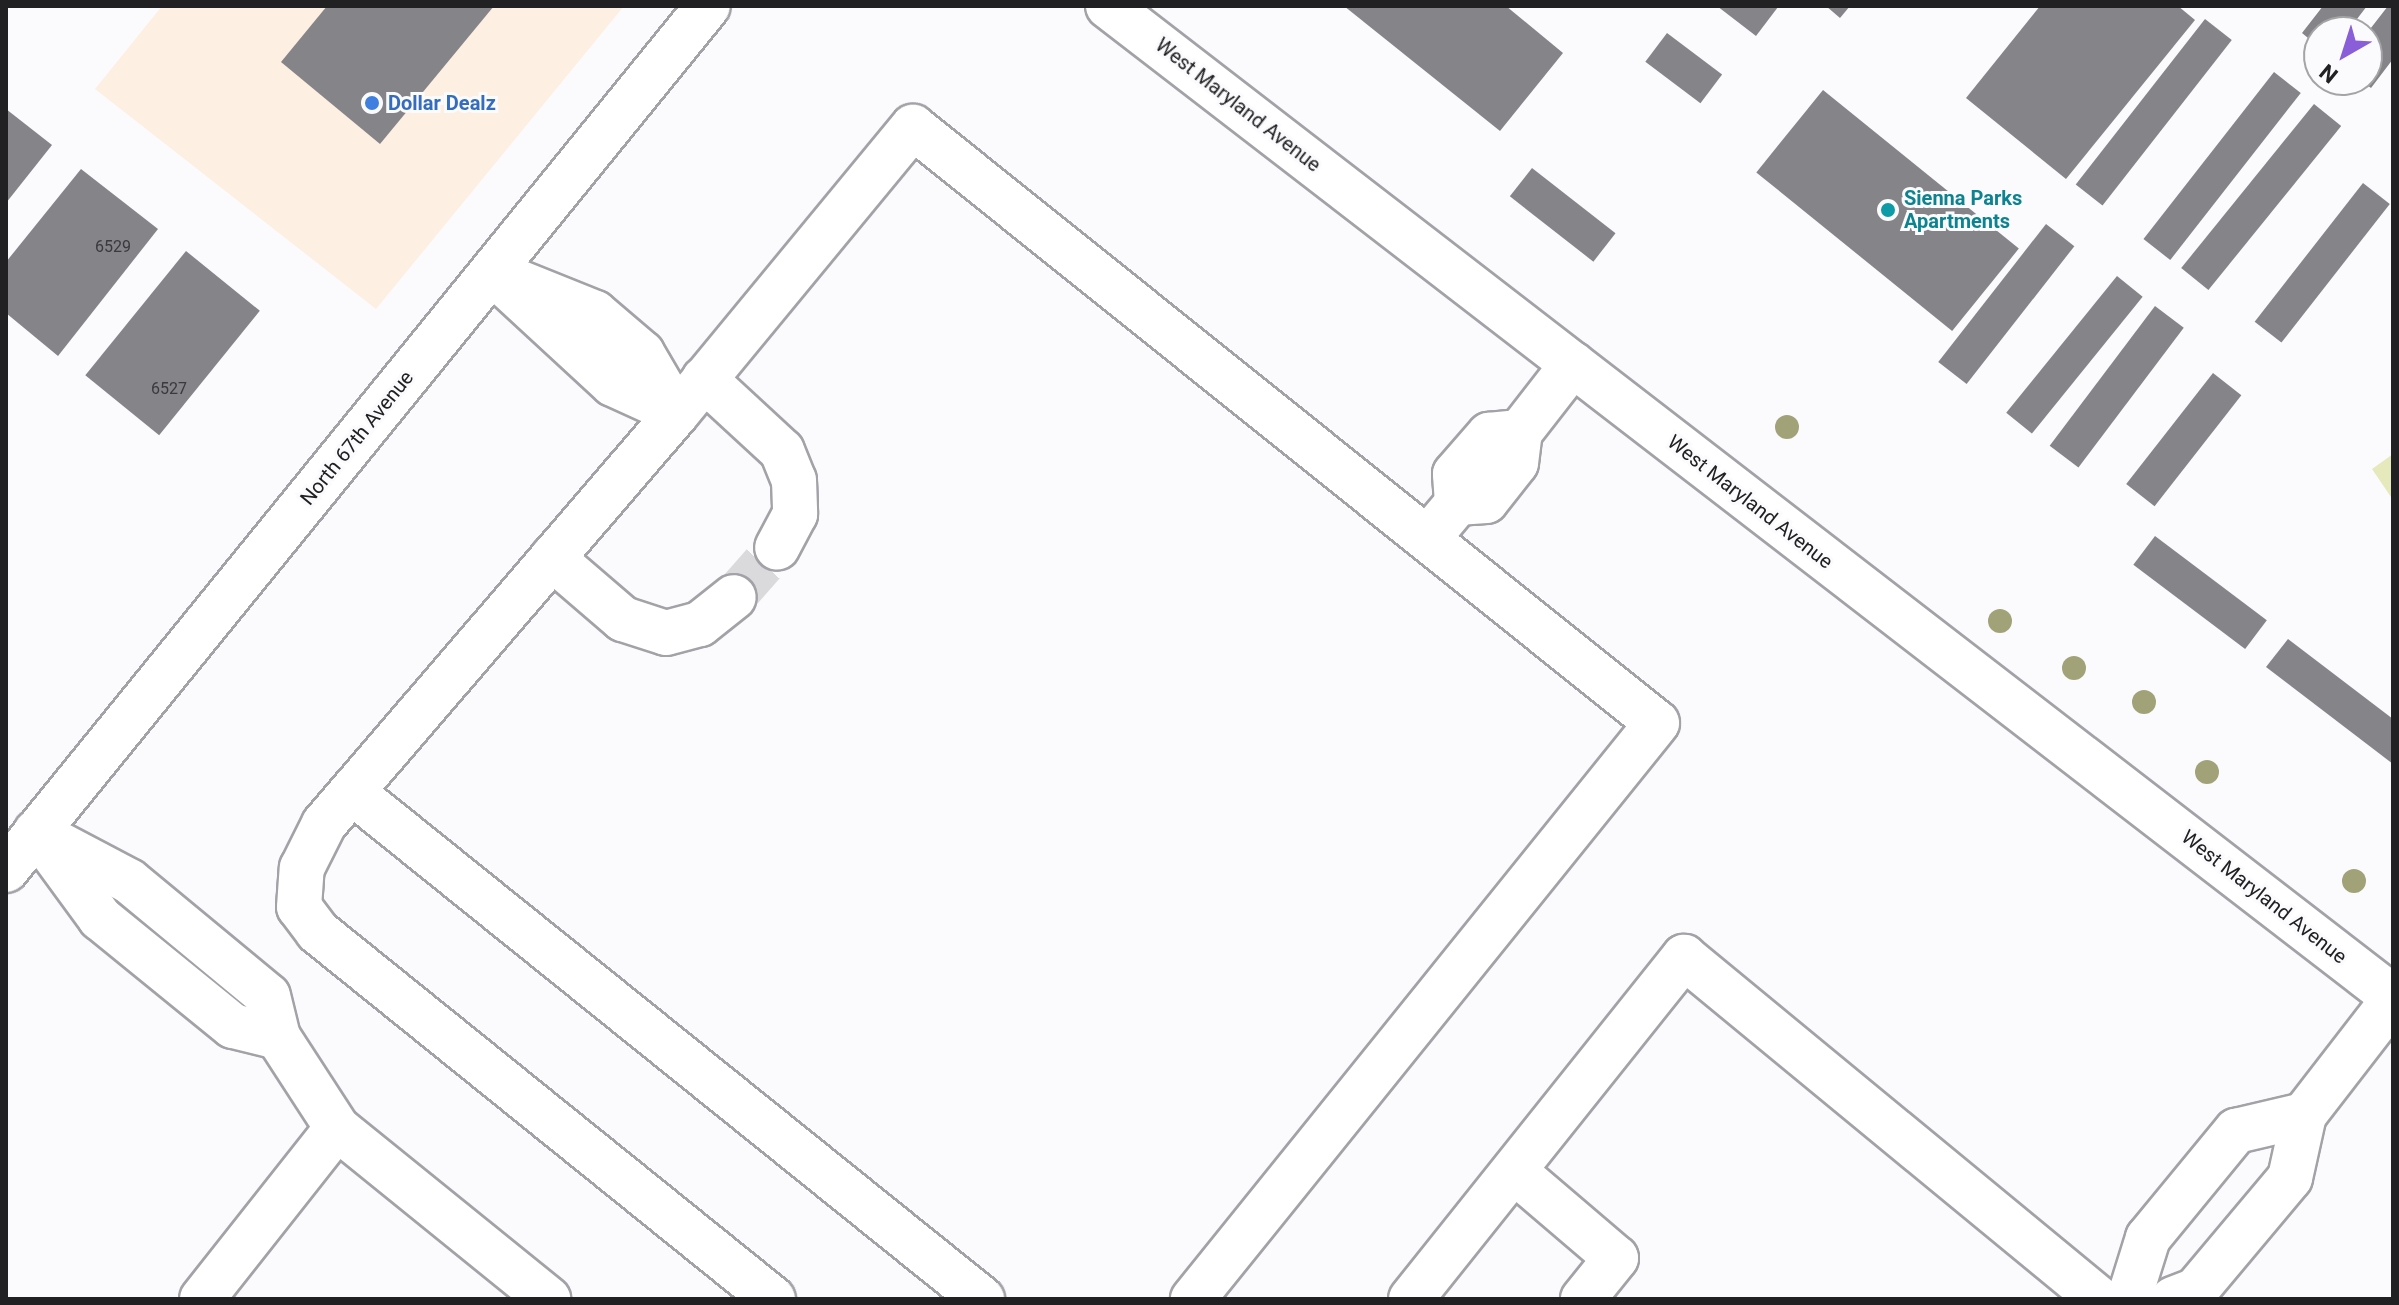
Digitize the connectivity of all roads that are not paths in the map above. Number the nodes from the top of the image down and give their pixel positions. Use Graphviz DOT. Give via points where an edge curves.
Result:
graph roads {
  1 [pos="708,6"];
  2 [pos="1108,6"];
  3 [pos="493,272"];
  4 [pos="1573,364"];
  5 [pos="704,379"];
  6 [pos="677,413"];
  7 [pos="1428,539"];
  8 [pos="777,548"];
  9 [pos="552,558"];
  10 [pos="734,597"];
  11 [pos="352,792"];
  12 [pos="36,832"];
  13 [pos="6,870"];
  14 [pos="2393,999"];
  15 [pos="2304,1115"];
  16 [pos="337,1128"];
  17 [pos="1514,1171"];
  18 [pos="202,1299"];
  19 [pos="548,1299"];
  20 [pos="773,1299"];
  21 [pos="982,1299"];
  22 [pos="1193,1299"];
  23 [pos="1411,1299"];
  24 [pos="1583,1299"];
  25 [pos="2099,1299"];
  26 [pos="2129,1299"];
  27 [pos="2173,1299"];
  1 -- 3 [label="street, North 67th Avenue"];
  2 -- 4 [label="street, West Maryland Avenue"];
  3 -- 6 [label="street" via="595,313 642,353"];
  3 -- 12 [label="street, North 67th Avenue"];
  4 -- 7 [label="street" via="1520,432 1489,435 1455,474 1457,503"];
  4 -- 14 [label="street, West Maryland Avenue"];
  5 -- 6 [label="street"];
  5 -- 7 [label="street" via="913,127"];
  5 -- 8 [label="street" via="782,451 794,480 795,514"];
  6 -- 9 [label="street"];
  7 -- 22 [label="street" via="1657,723"];
  9 -- 10 [label="street" via="623,619 666,633 700,624"];
  9 -- 11 [label="street"];
  11 -- 20 [label="street" via="324,824 302,868 299,907 318,932"];
  11 -- 21 [label="street"];
  12 -- 13 [label="street, North 67th Avenue"];
  12 -- 16 [label="street" via="100,918 233,1026 278,1037"];
  14 -- 15 [label="street"];
  15 -- 26 [label="street" via="2236,1131 2148,1238"];
  15 -- 27 [label="street" via="2290,1178 2196,1290"];
  16 -- 18 [label="street"];
  16 -- 19 [label="street"];
  17 -- 23 [label="street"];
  17 -- 24 [label="street" via="1616,1258"];
  17 -- 25 [label="street" via="1684,957"];
}
